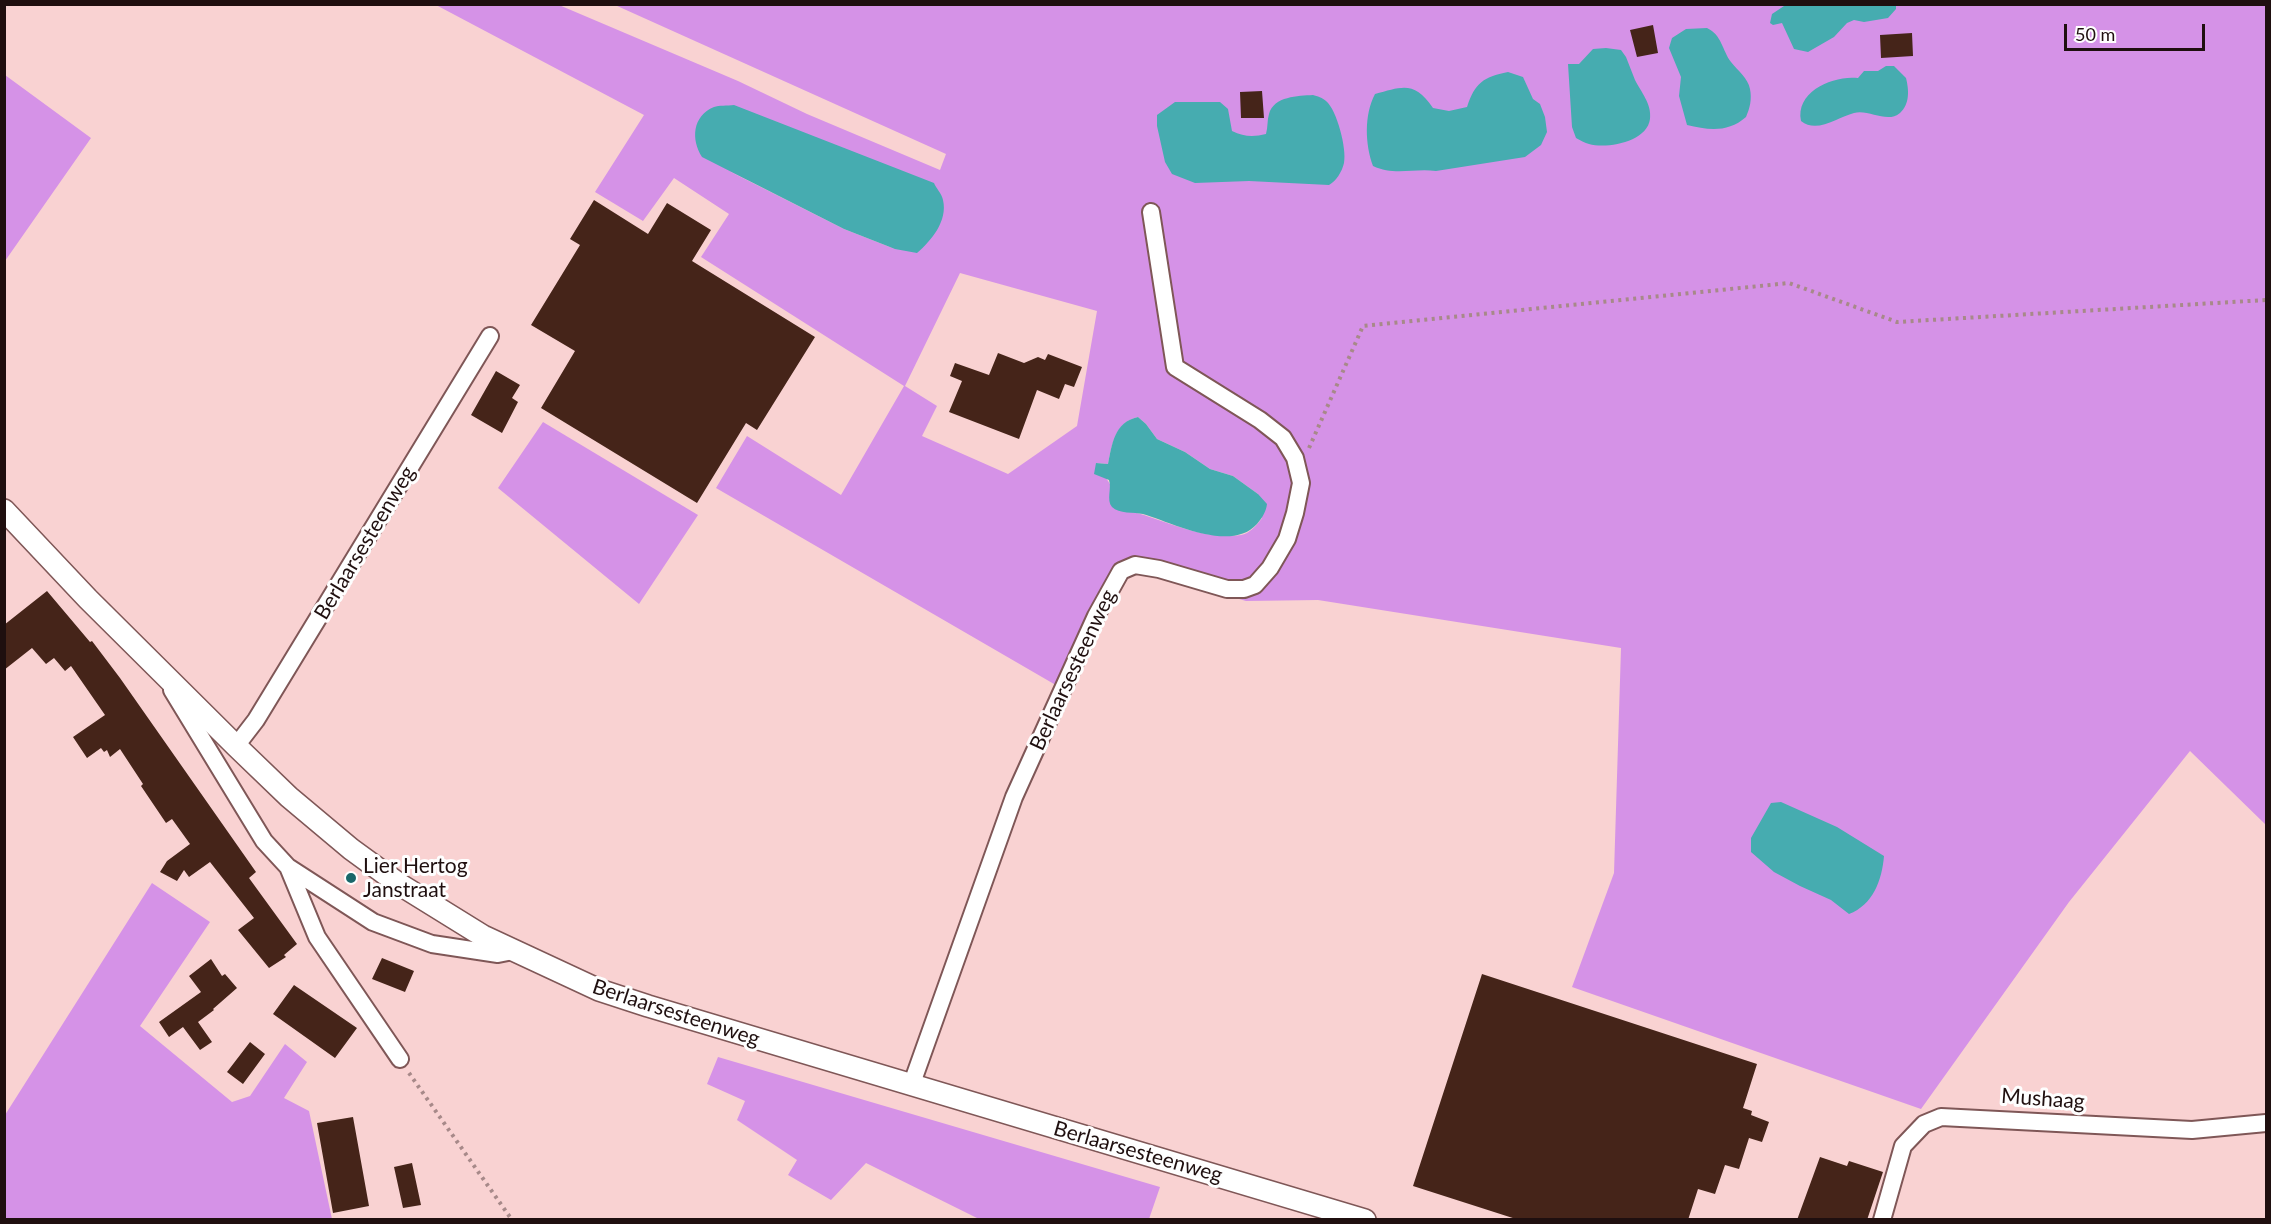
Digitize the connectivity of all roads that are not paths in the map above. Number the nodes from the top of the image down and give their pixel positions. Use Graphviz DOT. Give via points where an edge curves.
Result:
graph roads {
  1 [pos="1150,212"];
  2 [pos="490,336"];
  3 [pos="4,510"];
  4 [pos="161,671"];
  5 [pos="236,746"];
  6 [pos="288,867"];
  7 [pos="513,951"];
  8 [pos="400,1059"];
  9 [pos="911,1086"];
  10 [pos="2266,1123"];
  11 [pos="1365,1220"];
  12 [pos="1882,1220"];
  1 -- 9 [label="street, Berlaarsesteenweg" via="1174,367 1283,438 1295,458 1301,483 1295,513 1287,539 1270,568 1255,585 1244,590 1135,565 1121,571 1096,616 1014,797"];
  2 -- 5 [label="street, Berlaarsesteenweg" via="299,651"];
  3 -- 4 [label="street, Berlaarsesteenweg"];
  4 -- 5 [label="street, Berlaarsesteenweg"];
  4 -- 6 [label="street, Berlaarsesteenweg" via="264,841"];
  5 -- 7 [label="street, Berlaarsesteenweg" via="351,849 441,911"];
  6 -- 7 [label="street, Berlaarsesteenweg" via="373,922 432,944 498,954"];
  6 -- 8 [label="street, Berlaarsesteenweg" via="317,936"];
  7 -- 9 [label="street, Berlaarsesteenweg" via="600,990"];
  9 -- 11 [label="street, Berlaarsesteenweg"];
  10 -- 12 [label="street, Mushaag" via="2192,1130 1941,1117 1924,1124 1904,1146"];
}
